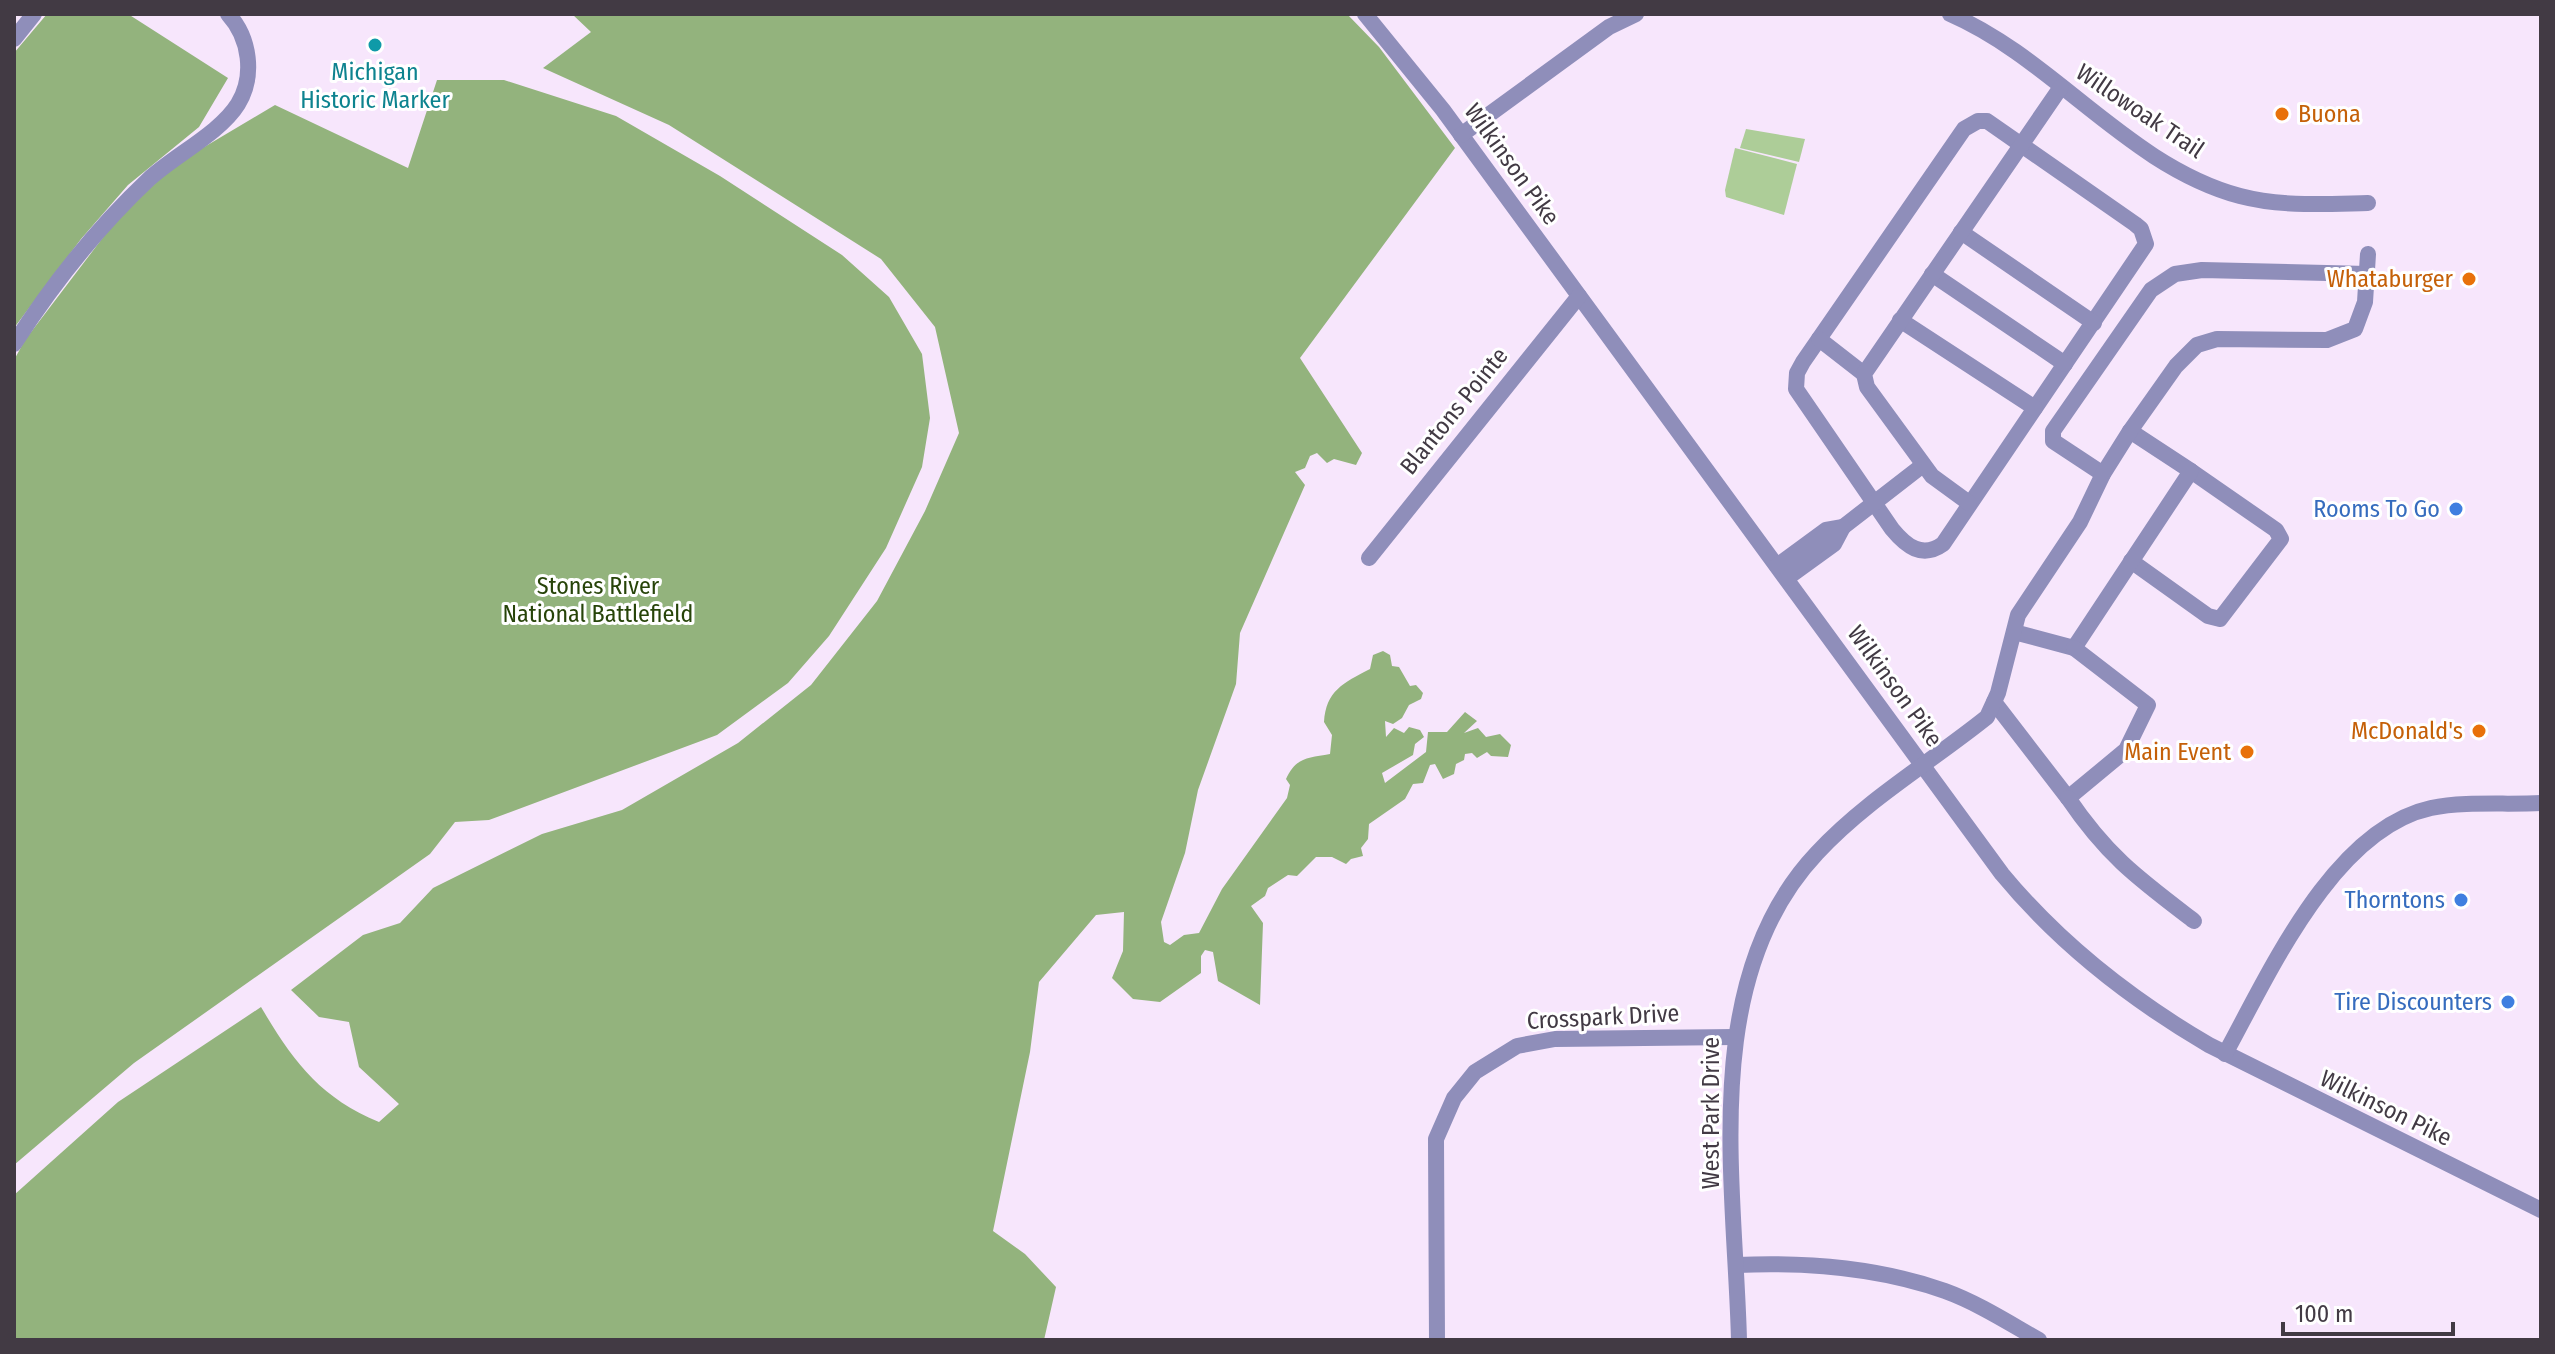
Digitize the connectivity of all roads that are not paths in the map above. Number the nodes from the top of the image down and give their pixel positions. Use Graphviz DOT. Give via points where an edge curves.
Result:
graph roads {
  1 [pos="34,14"];
  2 [pos="228,14"];
  3 [pos="1365,14"];
  4 [pos="1636,14"];
  5 [pos="1950,14"];
  6 [pos="14,39"];
  7 [pos="2061,87"];
  8 [pos="1461,135"];
  9 [pos="2021,145"];
  10 [pos="2368,203"];
  11 [pos="1961,232"];
  12 [pos="2368,254"];
  13 [pos="1932,274"];
  14 [pos="2367,274"];
  15 [pos="1579,296"];
  16 [pos="1900,320"];
  17 [pos="2094,323"];
  18 [pos="1819,339"];
  19 [pos="14,344"];
  20 [pos="2065,364"];
  21 [pos="1864,374"];
  22 [pos="2035,408"];
  23 [pos="2130,431"];
  24 [pos="1923,465"];
  25 [pos="2191,471"];
  26 [pos="2103,474"];
  27 [pos="1875,502"];
  28 [pos="1969,503"];
  29 [pos="1369,558"];
  30 [pos="2131,561"];
  31 [pos="1782,572"];
  32 [pos="2014,632"];
  33 [pos="2074,648"];
  34 [pos="1994,702"];
  35 [pos="1925,767"];
  36 [pos="2068,798"];
  37 [pos="2541,803"];
  38 [pos="2194,921"];
  39 [pos="1734,1037"];
  40 [pos="2225,1054"];
  41 [pos="2541,1210"];
  42 [pos="1737,1265"];
  43 [pos="1437,1340"];
  44 [pos="1739,1340"];
  45 [pos="2039,1340"];
  1 -- 6 [label="street"];
  2 -- 19 [label="street" via="246,42 248,61 239,102 120,208 39,305"];
  3 -- 8 [label="street, Wilkinson Pike"];
  4 -- 8 [label="street" via="1609,27"];
  5 -- 7 [label="street, Willowoak Trail"];
  7 -- 9 [label="street"];
  7 -- 10 [label="street, Willowoak Trail" via="2185,174 2238,196 2283,204"];
  8 -- 15 [label="street, Wilkinson Pike"];
  9 -- 11 [label="street"];
  9 -- 17 [label="street" via="2135,224 2145,237 2143,251"];
  9 -- 18 [label="street" via="1987,121 1970,122"];
  11 -- 13 [label="street"];
  11 -- 17 [label="street"];
  12 -- 14 [label="street"];
  13 -- 16 [label="street"];
  13 -- 20 [label="street"];
  14 -- 23 [label="street" via="2365,302 2355,329 2327,340 2217,339 2197,345"];
  14 -- 26 [label="street" via="2202,270 2175,274 2151,290 2053,431 2053,441"];
  15 -- 29 [label="street, Blantons Pointe"];
  15 -- 31 [label="street, Wilkinson Pike"];
  16 -- 21 [label="street"];
  16 -- 22 [label="street"];
  17 -- 20 [label="street"];
  18 -- 21 [label="street"];
  18 -- 27 [label="street" via="1797,373 1796,389"];
  20 -- 22 [label="street"];
  21 -- 24 [label="street" via="1867,387"];
  22 -- 28 [label="street"];
  23 -- 25 [label="street"];
  23 -- 26 [label="street"];
  24 -- 27 [label="street"];
  24 -- 28 [label="street"];
  25 -- 30 [label="street"];
  25 -- 30 [label="street" via="2276,530 2281,539 2220,619 2208,616"];
  26 -- 32 [label="street" via="2080,522 2018,615"];
  27 -- 28 [label="street" via="1900,539 1928,551 1943,544"];
  27 -- 31 [label="street" via="1843,527 1826,530"];
  30 -- 33 [label="street"];
  31 -- 35 [label="street, Wilkinson Pike"];
  32 -- 33 [label="street"];
  32 -- 34 [label="street"];
  33 -- 36 [label="street" via="2148,705 2126,750"];
  34 -- 35 [label="street, West Park Drive" via="1987,717"];
  34 -- 36 [label="street"];
  35 -- 39 [label="street, West Park Drive" via="1842,829 1796,877 1756,951"];
  35 -- 40 [label="street, Wilkinson Pike" via="2044,923 2166,1018"];
  36 -- 38 [label="street" via="2119,863"];
  37 -- 40 [label="street" via="2429,808 2368,842 2339,866 2312,901"];
  39 -- 42 [label="street, West Park Drive"];
  39 -- 43 [label="street, Crosspark Drive" via="1538,1041 1492,1059 1466,1082 1441,1125 1434,1155"];
  40 -- 41 [label="street, Wilkinson Pike"];
  42 -- 44 [label="street, West Park Drive"];
  42 -- 45 [label="street" via="1805,1265 1900,1278 1947,1292"];
}
